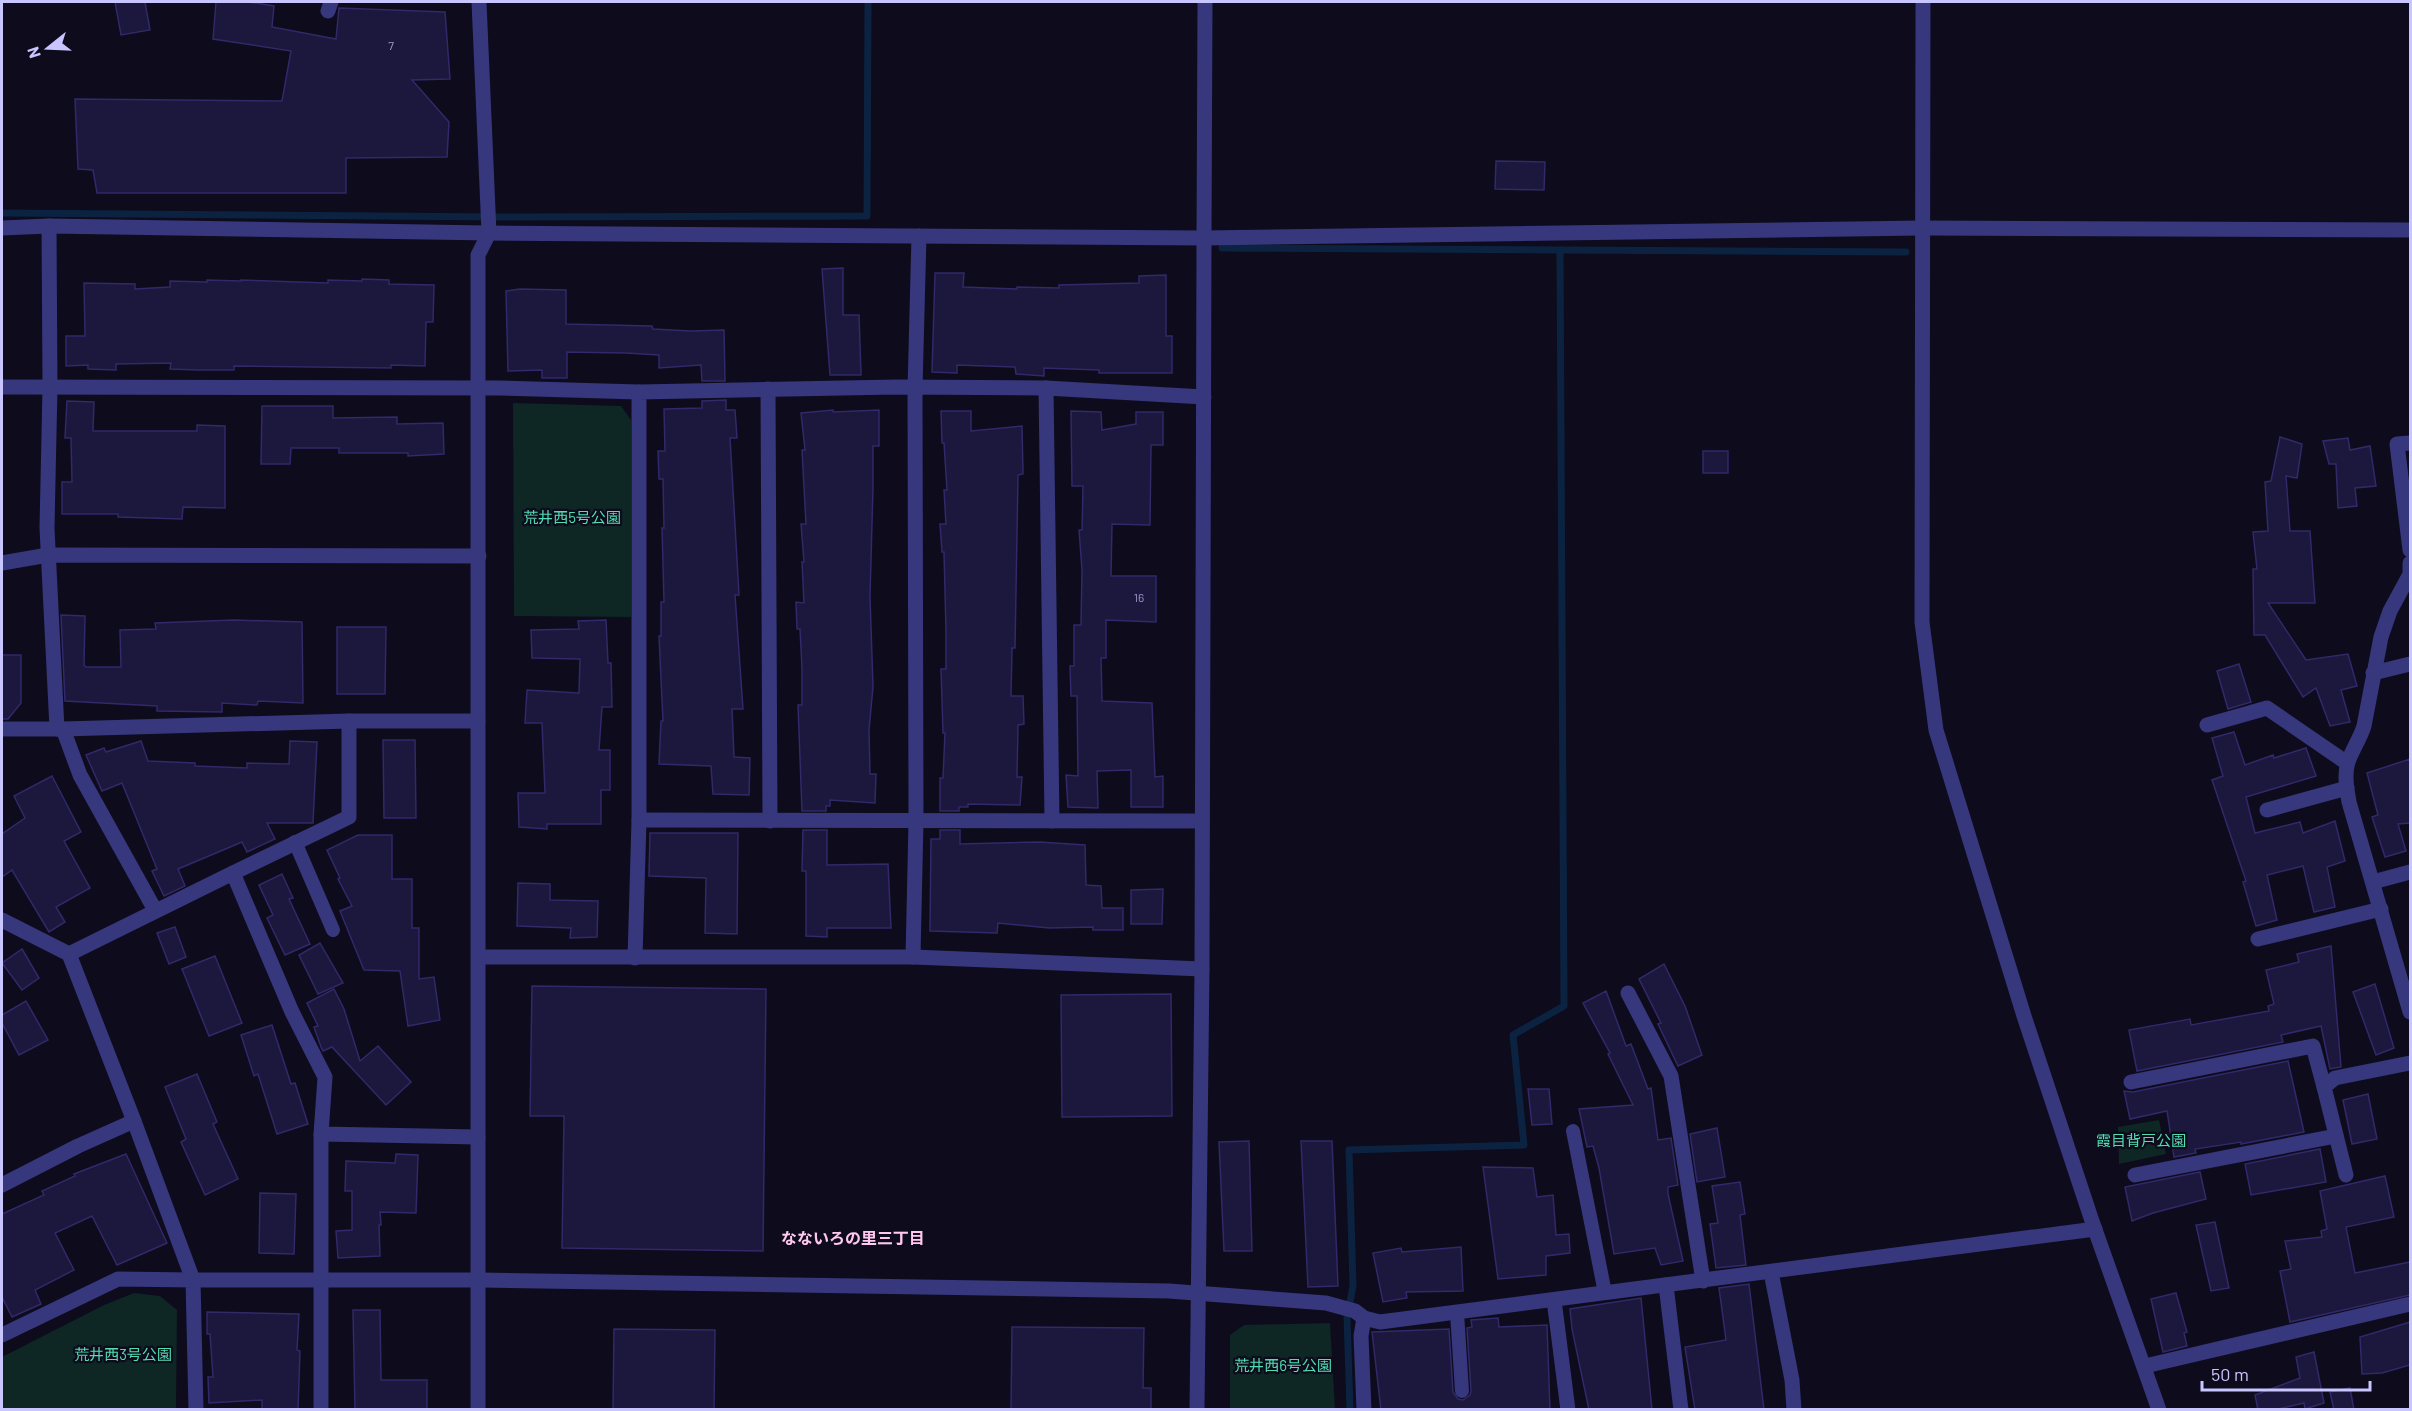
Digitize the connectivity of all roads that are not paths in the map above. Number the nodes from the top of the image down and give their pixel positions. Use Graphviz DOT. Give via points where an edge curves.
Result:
graph roads {
  1 [pos="479,2"];
  2 [pos="1205,2"];
  3 [pos="1923,2"];
  4 [pos="50,226"];
  5 [pos="2,228"];
  6 [pos="1922,228"];
  7 [pos="489,230"];
  8 [pos="2410,230"];
  9 [pos="919,236"];
  10 [pos="1204,238"];
  11 [pos="2,387"];
  12 [pos="50,387"];
  13 [pos="1046,388"];
  14 [pos="478,389"];
  15 [pos="768,389"];
  16 [pos="915,389"];
  17 [pos="639,392"];
  18 [pos="1204,396"];
  19 [pos="2410,443"];
  20 [pos="2410,539"];
  21 [pos="2410,550"];
  22 [pos="48,555"];
  23 [pos="479,556"];
  24 [pos="2,563"];
  25 [pos="2410,563"];
  26 [pos="2410,664"];
  27 [pos="2373,673"];
  28 [pos="349,721"];
  29 [pos="478,721"];
  30 [pos="2207,725"];
  31 [pos="2,729"];
  32 [pos="60,729"];
  33 [pos="2348,763"];
  34 [pos="2347,789"];
  35 [pos="2267,810"];
  36 [pos="639,820"];
  37 [pos="770,821"];
  38 [pos="916,821"];
  39 [pos="1052,821"];
  40 [pos="1202,821"];
  41 [pos="295,842"];
  42 [pos="2410,872"];
  43 [pos="233,873"];
  44 [pos="2373,882"];
  45 [pos="2381,909"];
  46 [pos="155,910"];
  47 [pos="2,920"];
  48 [pos="333,930"];
  49 [pos="2258,939"];
  50 [pos="69,954"];
  51 [pos="479,957"];
  52 [pos="914,957"];
  53 [pos="635,958"];
  54 [pos="1202,969"];
  55 [pos="1628,993"];
  56 [pos="2410,1012"];
  57 [pos="2410,1064"];
  58 [pos="2131,1082"];
  59 [pos="2324,1087"];
  60 [pos="134,1121"];
  61 [pos="1573,1131"];
  62 [pos="321,1134"];
  63 [pos="2336,1136"];
  64 [pos="478,1137"];
  65 [pos="2135,1175"];
  66 [pos="2346,1175"];
  67 [pos="2,1185"];
  68 [pos="2095,1228"];
  69 [pos="1771,1272"];
  70 [pos="193,1280"];
  71 [pos="321,1280"];
  72 [pos="480,1280"];
  73 [pos="1703,1281"];
  74 [pos="1666,1286"];
  75 [pos="1605,1293"];
  76 [pos="1198,1294"];
  77 [pos="1554,1300"];
  78 [pos="2410,1304"];
  79 [pos="1457,1312"];
  80 [pos="1359,1315"];
  81 [pos="2,1335"];
  82 [pos="2145,1366"];
  83 [pos="1462,1390"];
  84 [pos="196,1410"];
  85 [pos="321,1410"];
  86 [pos="478,1410"];
  87 [pos="1197,1410"];
  88 [pos="1364,1410"];
  89 [pos="1568,1410"];
  90 [pos="1681,1410"];
  91 [pos="1794,1410"];
  92 [pos="2159,1410"];
  1 -- 7 [label="street"];
  2 -- 10 [label="street"];
  3 -- 6 [label="street"];
  4 -- 5 [label="street"];
  4 -- 7 [label="street"];
  4 -- 12 [label="street"];
  6 -- 8 [label="street"];
  6 -- 10 [label="street"];
  6 -- 68 [label="street" via="1922,622 1936,730 2024,1016"];
  7 -- 9 [label="street"];
  7 -- 14 [label="street" via="478,255"];
  9 -- 10 [label="street"];
  9 -- 16 [label="street"];
  10 -- 18 [label="street"];
  11 -- 12 [label="street"];
  12 -- 14 [label="street"];
  12 -- 22 [label="street"];
  13 -- 16 [label="street"];
  13 -- 18 [label="street"];
  13 -- 39 [label="street"];
  14 -- 17 [label="street"];
  14 -- 23 [label="street"];
  15 -- 16 [label="street"];
  15 -- 17 [label="street"];
  15 -- 37 [label="street"];
  16 -- 38 [label="street"];
  17 -- 36 [label="street"];
  18 -- 40 [label="street"];
  19 -- 20 [label="street" via="2397,444"];
  20 -- 21 [label="street"];
  22 -- 23 [label="street"];
  22 -- 24 [label="street"];
  22 -- 32 [label="street"];
  23 -- 29 [label="street"];
  25 -- 27 [label="street" via="2410,574 2381,637"];
  26 -- 27 [label="street"];
  27 -- 33 [label="street" via="2364,726"];
  28 -- 29 [label="street"];
  28 -- 32 [label="street"];
  28 -- 41 [label="street" via="349,817"];
  29 -- 51 [label="street"];
  30 -- 33 [label="street" via="2267,708"];
  31 -- 32 [label="street"];
  32 -- 46 [label="street" via="80,775"];
  33 -- 34 [label="street"];
  34 -- 35 [label="street"];
  34 -- 44 [label="street"];
  36 -- 37 [label="street"];
  36 -- 53 [label="street"];
  37 -- 38 [label="street"];
  38 -- 39 [label="street"];
  38 -- 52 [label="street"];
  39 -- 40 [label="street"];
  40 -- 54 [label="street"];
  41 -- 43 [label="street"];
  41 -- 48 [label="lane"];
  42 -- 44 [label="street"];
  43 -- 46 [label="street"];
  43 -- 62 [label="street" via="292,1012 325,1077"];
  44 -- 45 [label="street"];
  45 -- 49 [label="street"];
  45 -- 56 [label="street"];
  46 -- 50 [label="street"];
  47 -- 50 [label="street"];
  50 -- 60 [label="street"];
  51 -- 53 [label="street"];
  51 -- 64 [label="street"];
  52 -- 53 [label="street"];
  52 -- 54 [label="street"];
  54 -- 76 [label="street"];
  55 -- 73 [label="street" via="1671,1076"];
  57 -- 59 [label="street" via="2335,1078"];
  58 -- 59 [label="street" via="2313,1046"];
  59 -- 63 [label="street"];
  60 -- 67 [label="street"];
  60 -- 70 [label="street"];
  61 -- 75 [label="lane"];
  62 -- 64 [label="street"];
  62 -- 71 [label="street"];
  63 -- 65 [label="street"];
  63 -- 66 [label="street"];
  64 -- 72 [label="street"];
  68 -- 69 [label="street"];
  68 -- 82 [label="street"];
  69 -- 73 [label="street"];
  69 -- 91 [label="street"];
  70 -- 71 [label="street"];
  70 -- 81 [label="street" via="118,1279"];
  70 -- 84 [label="street"];
  71 -- 72 [label="street"];
  71 -- 85 [label="street"];
  72 -- 76 [label="street" via="1045,1288"];
  72 -- 86 [label="street"];
  73 -- 74 [label="street"];
  74 -- 75 [label="street"];
  74 -- 90 [label="street"];
  75 -- 77 [label="street"];
  76 -- 80 [label="street" via="1326,1303"];
  76 -- 87 [label="street"];
  77 -- 79 [label="street"];
  77 -- 89 [label="street"];
  78 -- 82 [label="street"];
  79 -- 80 [label="street" via="1380,1322"];
  79 -- 83 [label="lane"];
  80 -- 88 [label="street"];
  82 -- 92 [label="street"];
}
